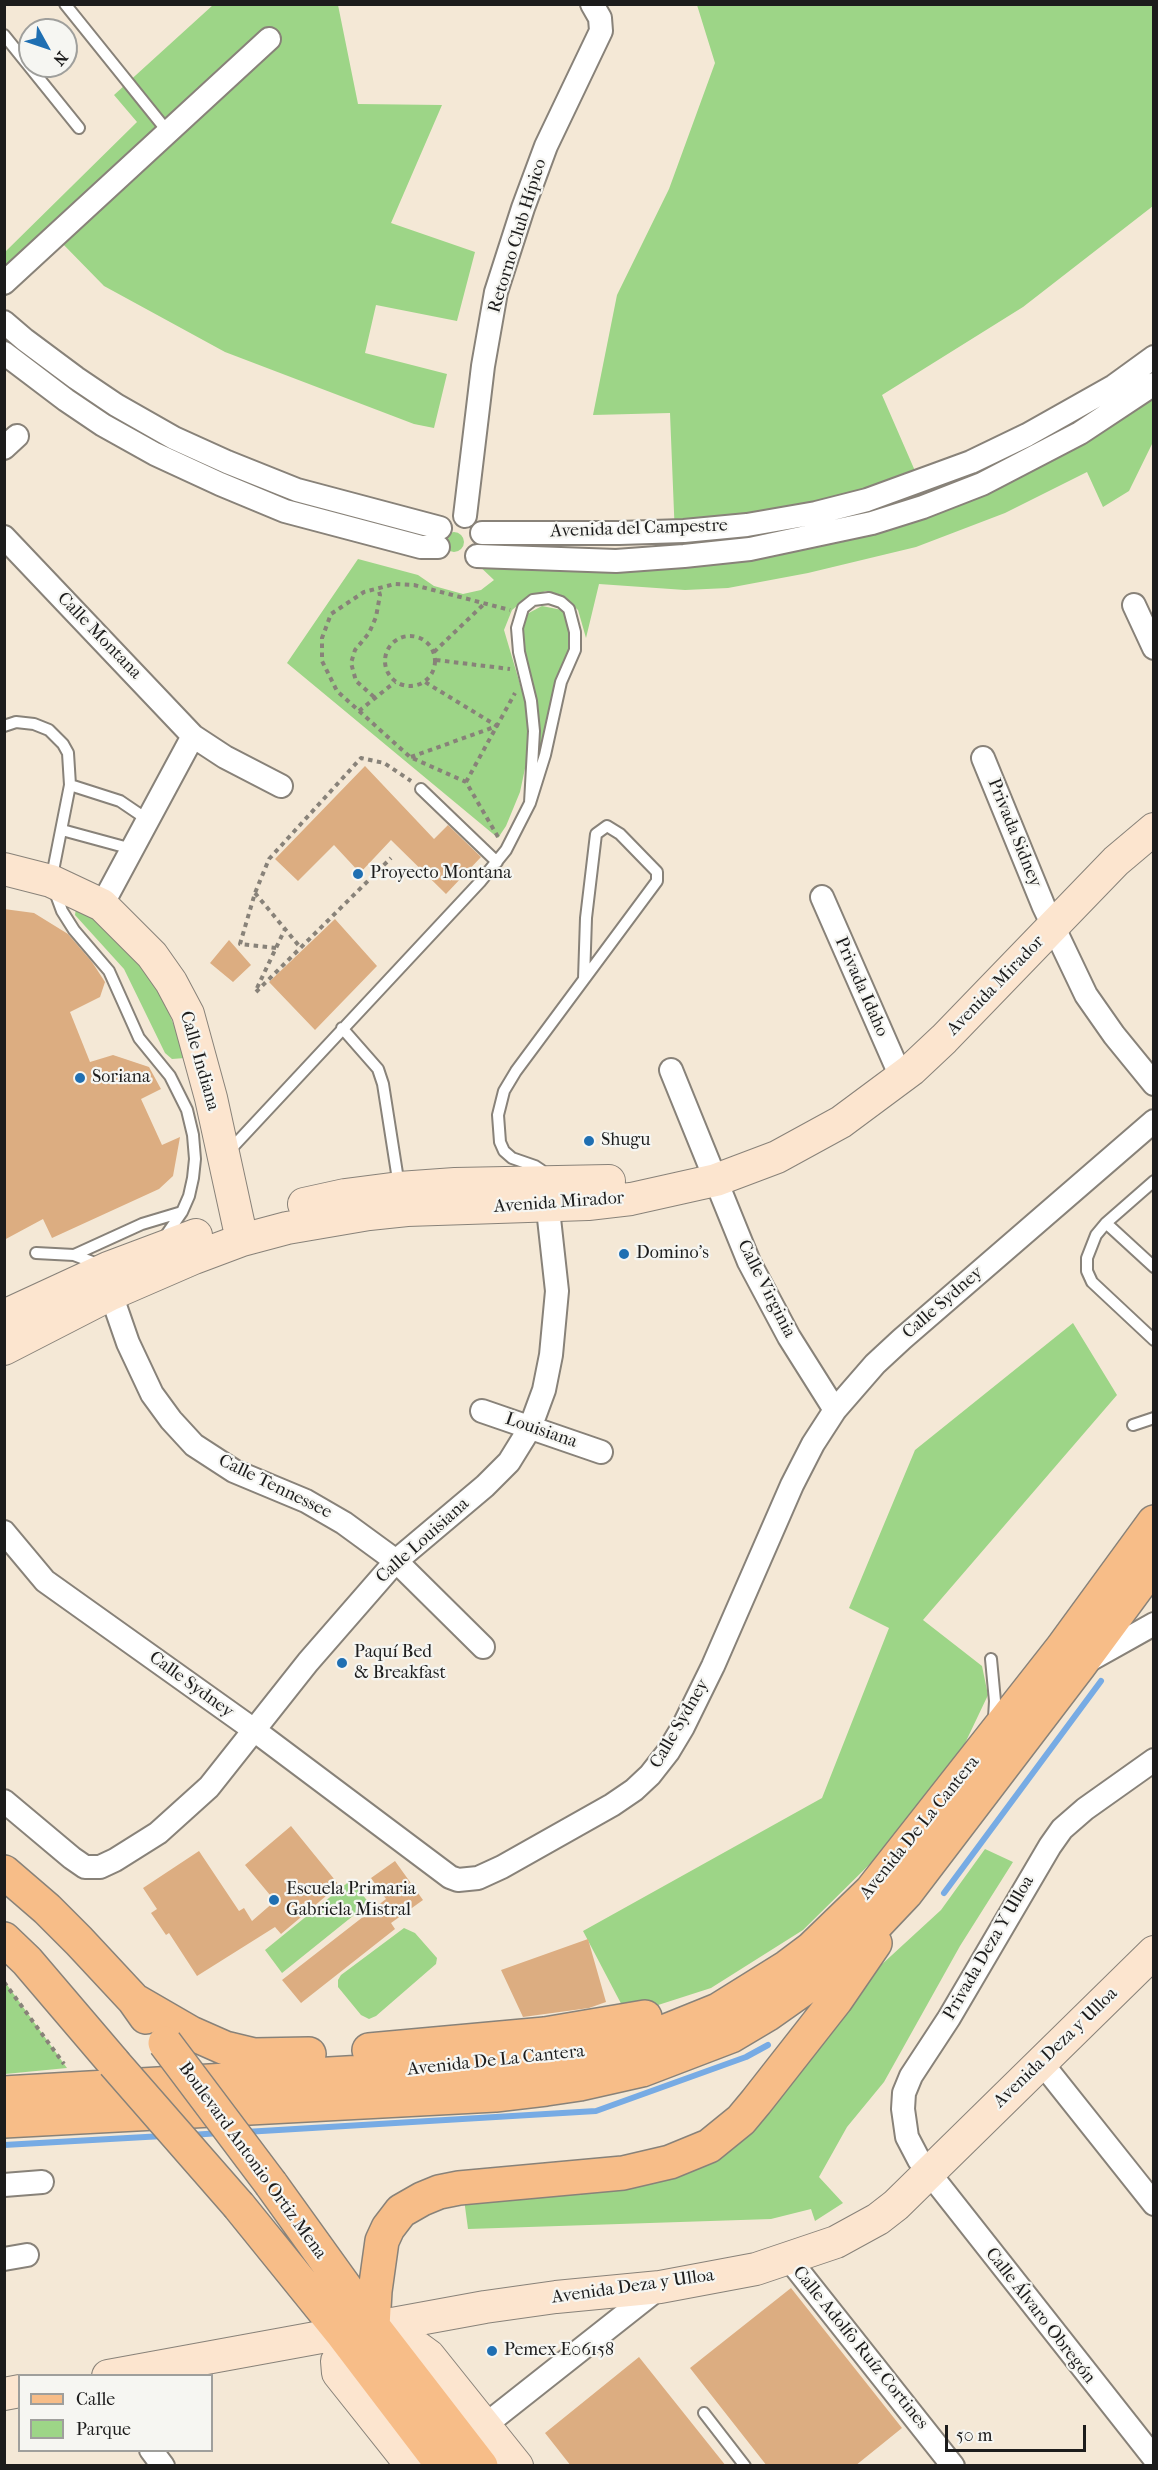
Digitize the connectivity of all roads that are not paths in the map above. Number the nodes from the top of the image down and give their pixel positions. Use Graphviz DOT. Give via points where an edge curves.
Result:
graph roads {
  1 [pos="65,4"];
  2 [pos="592,4"];
  3 [pos="4,35"];
  4 [pos="269,39"];
  5 [pos="79,128"];
  6 [pos="169,133"];
  7 [pos="4,283"];
  8 [pos="4,322"];
  9 [pos="4,353"];
  10 [pos="1154,357"];
  11 [pos="1154,384"];
  12 [pos="116,405"];
  13 [pos="104,425"];
  14 [pos="971,462"];
  15 [pos="982,484"];
  16 [pos="465,516"];
  17 [pos="482,533"];
  18 [pos="4,537"];
  19 [pos="439,537"];
  20 [pos="477,556"];
  21 [pos="1134,605"];
  22 [pos="1154,648"];
  23 [pos="4,726"];
  24 [pos="194,735"];
  25 [pos="983,758"];
  26 [pos="70,785"];
  27 [pos="281,786"];
  28 [pos="422,789"];
  29 [pos="530,803"];
  30 [pos="1154,804"];
  31 [pos="148,820"];
  32 [pos="1154,829"];
  33 [pos="62,830"];
  34 [pos="132,849"];
  35 [pos="497,862"];
  36 [pos="4,869"];
  37 [pos="51,880"];
  38 [pos="822,897"];
  39 [pos="102,905"];
  40 [pos="1049,917"];
  41 [pos="584,979"];
  42 [pos="342,1028"];
  43 [pos="897,1068"];
  44 [pos="671,1070"];
  45 [pos="1154,1084"];
  46 [pos="199,1104"];
  47 [pos="1154,1121"];
  48 [pos="223,1158"];
  49 [pos="712,1171"];
  50 [pos="399,1188"];
  51 [pos="1151,1188"];
  52 [pos="546,1195"];
  53 [pos="182,1212"];
  54 [pos="1106,1223"];
  55 [pos="239,1230"];
  56 [pos="155,1251"];
  57 [pos="36,1253"];
  58 [pos="74,1255"];
  59 [pos="1154,1267"];
  60 [pos="110,1281"];
  61 [pos="4,1316"];
  62 [pos="1154,1340"];
  63 [pos="4,1349"];
  64 [pos="835,1410"];
  65 [pos="482,1411"];
  66 [pos="1154,1418"];
  67 [pos="1133,1425"];
  68 [pos="530,1428"];
  69 [pos="601,1452"];
  70 [pos="1154,1522"];
  71 [pos="4,1532"];
  72 [pos="396,1561"];
  73 [pos="1154,1564"];
  74 [pos="1154,1624"];
  75 [pos="483,1647"];
  76 [pos="991,1659"];
  77 [pos="1079,1666"];
  78 [pos="254,1730"];
  79 [pos="988,1742"];
  80 [pos="1154,1760"];
  81 [pos="4,1801"];
  82 [pos="4,1872"];
  83 [pos="906,1893"];
  84 [pos="4,1940"];
  85 [pos="1154,1952"];
  86 [pos="134,2000"];
  87 [pos="718,2010"];
  88 [pos="1041,2062"];
  89 [pos="4,2093"];
  90 [pos="4,2121"];
  91 [pos="928,2173"];
  92 [pos="42,2182"];
  93 [pos="4,2185"];
  94 [pos="1154,2204"];
  95 [pos="27,2255"];
  96 [pos="4,2259"];
  97 [pos="789,2259"];
  98 [pos="660,2287"];
  99 [pos="362,2335"];
  100 [pos="120,2374"];
  101 [pos="704,2413"];
  102 [pos="484,2426"];
  103 [pos="152,2452"];
  104 [pos="1148,2460"];
  105 [pos="431,2464"];
  106 [pos="164,2466"];
  107 [pos="482,2466"];
  108 [pos="517,2466"];
  109 [pos="745,2466"];
  110 [pos="953,2466"];
  1 -- 6 [label="lane"];
  2 -- 16 [label="street, Retorno Club Hípico" via="600,18 601,31 546,146 496,292"];
  3 -- 5 [label="lane"];
  4 -- 6 [label="street"];
  6 -- 7 [label="street"];
  8 -- 12 [label="street"];
  9 -- 13 [label="street"];
  10 -- 14 [label="street, Avenida del Campestre" via="1069,412"];
  11 -- 15 [label="street, Avenida del Campestre" via="1080,433"];
  12 -- 13 [label="street"];
  12 -- 19 [label="street" via="227,462 297,490"];
  13 -- 19 [label="street" via="155,454 285,511 421,547"];
  14 -- 15 [label="street"];
  14 -- 17 [label="street, Avenida del Campestre" via="867,500 747,525 619,533"];
  15 -- 20 [label="street, Avenida del Campestre" via="872,523 750,549 616,561"];
  16 -- 17 [label="street" via="477,523"];
  16 -- 19 [label="street" via="449,518"];
  17 -- 20 [label="street" via="483,544"];
  18 -- 24 [label="street, Calle Montana"];
  19 -- 20 [label="street" via="442,553 454,561"];
  21 -- 22 [label="street"];
  23 -- 26 [label="lane" via="16,722 49,730 68,753"];
  24 -- 27 [label="street, Calle Montana" via="225,757"];
  24 -- 31 [label="street"];
  25 -- 40 [label="street, Privada Sidney"];
  26 -- 31 [label="lane" via="120,801"];
  26 -- 33 [label="lane"];
  28 -- 35 [label="lane"];
  29 -- 29 [label="lane" via="561,682 574,650 575,632 569,609 549,598 532,600 523,608 517,628 534,731"];
  29 -- 35 [label="lane"];
  30 -- 40 [label="main road, Avenida Mirador"];
  31 -- 34 [label="street"];
  32 -- 40 [label="main road, Avenida Mirador"];
  33 -- 34 [label="lane"];
  33 -- 37 [label="lane"];
  34 -- 39 [label="street"];
  35 -- 42 [label="lane"];
  36 -- 37 [label="main road, Calle Indiana"];
  37 -- 39 [label="main road, Calle Indiana"];
  37 -- 46 [label="lane" via="74,930 109,971 139,1038"];
  38 -- 43 [label="street, Privada Idaho"];
  39 -- 46 [label="main road, Calle Indiana" via="152,955 188,1014"];
  40 -- 43 [label="main road, Avenida Mirador" via="944,1039"];
  40 -- 45 [label="street" via="1086,995"];
  41 -- 41 [label="lane" via="586,918 596,834 607,826 657,872 657,881"];
  41 -- 52 [label="lane" via="516,1071 504,1091 498,1115 504,1151 541,1170"];
  42 -- 48 [label="lane"];
  42 -- 50 [label="lane" via="378,1069"];
  43 -- 49 [label="main road, Avenida Mirador" via="841,1122 804,1143 751,1168"];
  44 -- 49 [label="street, Calle Virginia"];
  46 -- 48 [label="main road, Calle Indiana"];
  46 -- 53 [label="lane" via="195,1160"];
  47 -- 64 [label="street, Calle Sydney" via="902,1339"];
  48 -- 55 [label="main road, Calle Indiana"];
  49 -- 52 [label="main road, Avenida Mirador" via="631,1199 588,1204"];
  49 -- 64 [label="street, Calle Virginia" via="767,1298"];
  50 -- 52 [label="main road, Avenida Mirador" via="455,1184"];
  50 -- 55 [label="main road, Avenida Mirador" via="345,1195"];
  51 -- 54 [label="lane"];
  52 -- 55 [label="main road, Avenida Mirador"];
  52 -- 68 [label="street, Calle Louisiana" via="557,1291 551,1355"];
  53 -- 56 [label="lane"];
  53 -- 58 [label="lane" via="142,1224"];
  54 -- 59 [label="lane"];
  54 -- 62 [label="lane" via="1090,1246 1087,1271 1101,1292"];
  55 -- 56 [label="main road, Avenida Mirador"];
  55 -- 60 [label="main road, Avenida Mirador" via="194,1258"];
  56 -- 60 [label="main road, Avenida Mirador"];
  57 -- 58 [label="lane"];
  58 -- 60 [label="lane"];
  60 -- 61 [label="main road, Avenida Mirador"];
  60 -- 63 [label="main road, Avenida Mirador"];
  60 -- 72 [label="street, Calle Tennessee" via="128,1343 152,1394 194,1445 234,1471 306,1500 344,1522"];
  64 -- 78 [label="street, Calle Sydney" via="792,1485 713,1666 668,1752 634,1790 502,1867 468,1881 450,1876"];
  65 -- 68 [label="street, Louisiana"];
  66 -- 67 [label="lane"];
  68 -- 69 [label="street, Louisiana"];
  68 -- 72 [label="street, Calle Louisiana" via="509,1462 485,1486"];
  70 -- 79 [label="main road, Avenida De La Cantera"];
  71 -- 78 [label="street, Calle Sydney" via="45,1581"];
  72 -- 75 [label="street, Calle Tennessee"];
  72 -- 78 [label="street, Calle Louisiana"];
  73 -- 77 [label="main road, Avenida De La Cantera"];
  74 -- 77 [label="street"];
  76 -- 79 [label="lane" via="995,1716"];
  77 -- 83 [label="main road, Avenida De La Cantera"];
  78 -- 81 [label="street, Calle Louisiana" via="209,1787 159,1833 100,1867 85,1866 72,1858"];
  79 -- 87 [label="main road, Avenida De La Cantera" via="910,1845 834,1930 787,1967"];
  80 -- 91 [label="street, Privada Deza Y Ulloa" via="1062,1829 911,2076 904,2093 905,2125 912,2150"];
  82 -- 86 [label="main road, Boulevard Antonio Ortiz Mena" via="47,1909"];
  83 -- 90 [label="main road, Avenida De La Cantera" via="840,1958 768,2014 730,2036 642,2070 580,2084 495,2095"];
  83 -- 99 [label="main road" via="836,2000 756,2102 724,2136 692,2154 649,2168 459,2188 409,2205 394,2218 382,2241 375,2291"];
  84 -- 99 [label="main road, Boulevard Antonio Ortiz Mena, bridge" via="27,1961 239,2206"];
  85 -- 88 [label="main road, Avenida Deza y Ulloa"];
  86 -- 87 [label="main road" via="208,2042 238,2052 272,2056 515,2037 601,2026 688,2008"];
  86 -- 99 [label="main road, Boulevard Antonio Ortiz Mena, bridge" via="271,2184"];
  87 -- 89 [label="main road, Avenida De La Cantera" via="620,2046 557,2058"];
  88 -- 91 [label="main road, Avenida Deza y Ulloa"];
  88 -- 94 [label="street"];
  91 -- 97 [label="main road, Avenida Deza y Ulloa" via="896,2205 862,2230"];
  91 -- 104 [label="street, Calle Álvaro Obregón"];
  92 -- 93 [label="street"];
  95 -- 96 [label="street"];
  97 -- 98 [label="main road, Avenida Deza y Ulloa"];
  97 -- 110 [label="street, Calle Adolfo Ruíz Cortines"];
  98 -- 99 [label="main road, Avenida Deza y Ulloa" via="556,2297"];
  98 -- 102 [label="street"];
  99 -- 100 [label="main road, Avenida Deza y Ulloa"];
  99 -- 102 [label="main road" via="421,2349"];
  99 -- 105 [label="main road, Boulevard Antonio Ortiz Mena"];
  99 -- 107 [label="main road, Boulevard Antonio Ortiz Mena"];
  101 -- 109 [label="lane"];
  102 -- 108 [label="main road"];
  103 -- 106 [label="street"];
}
